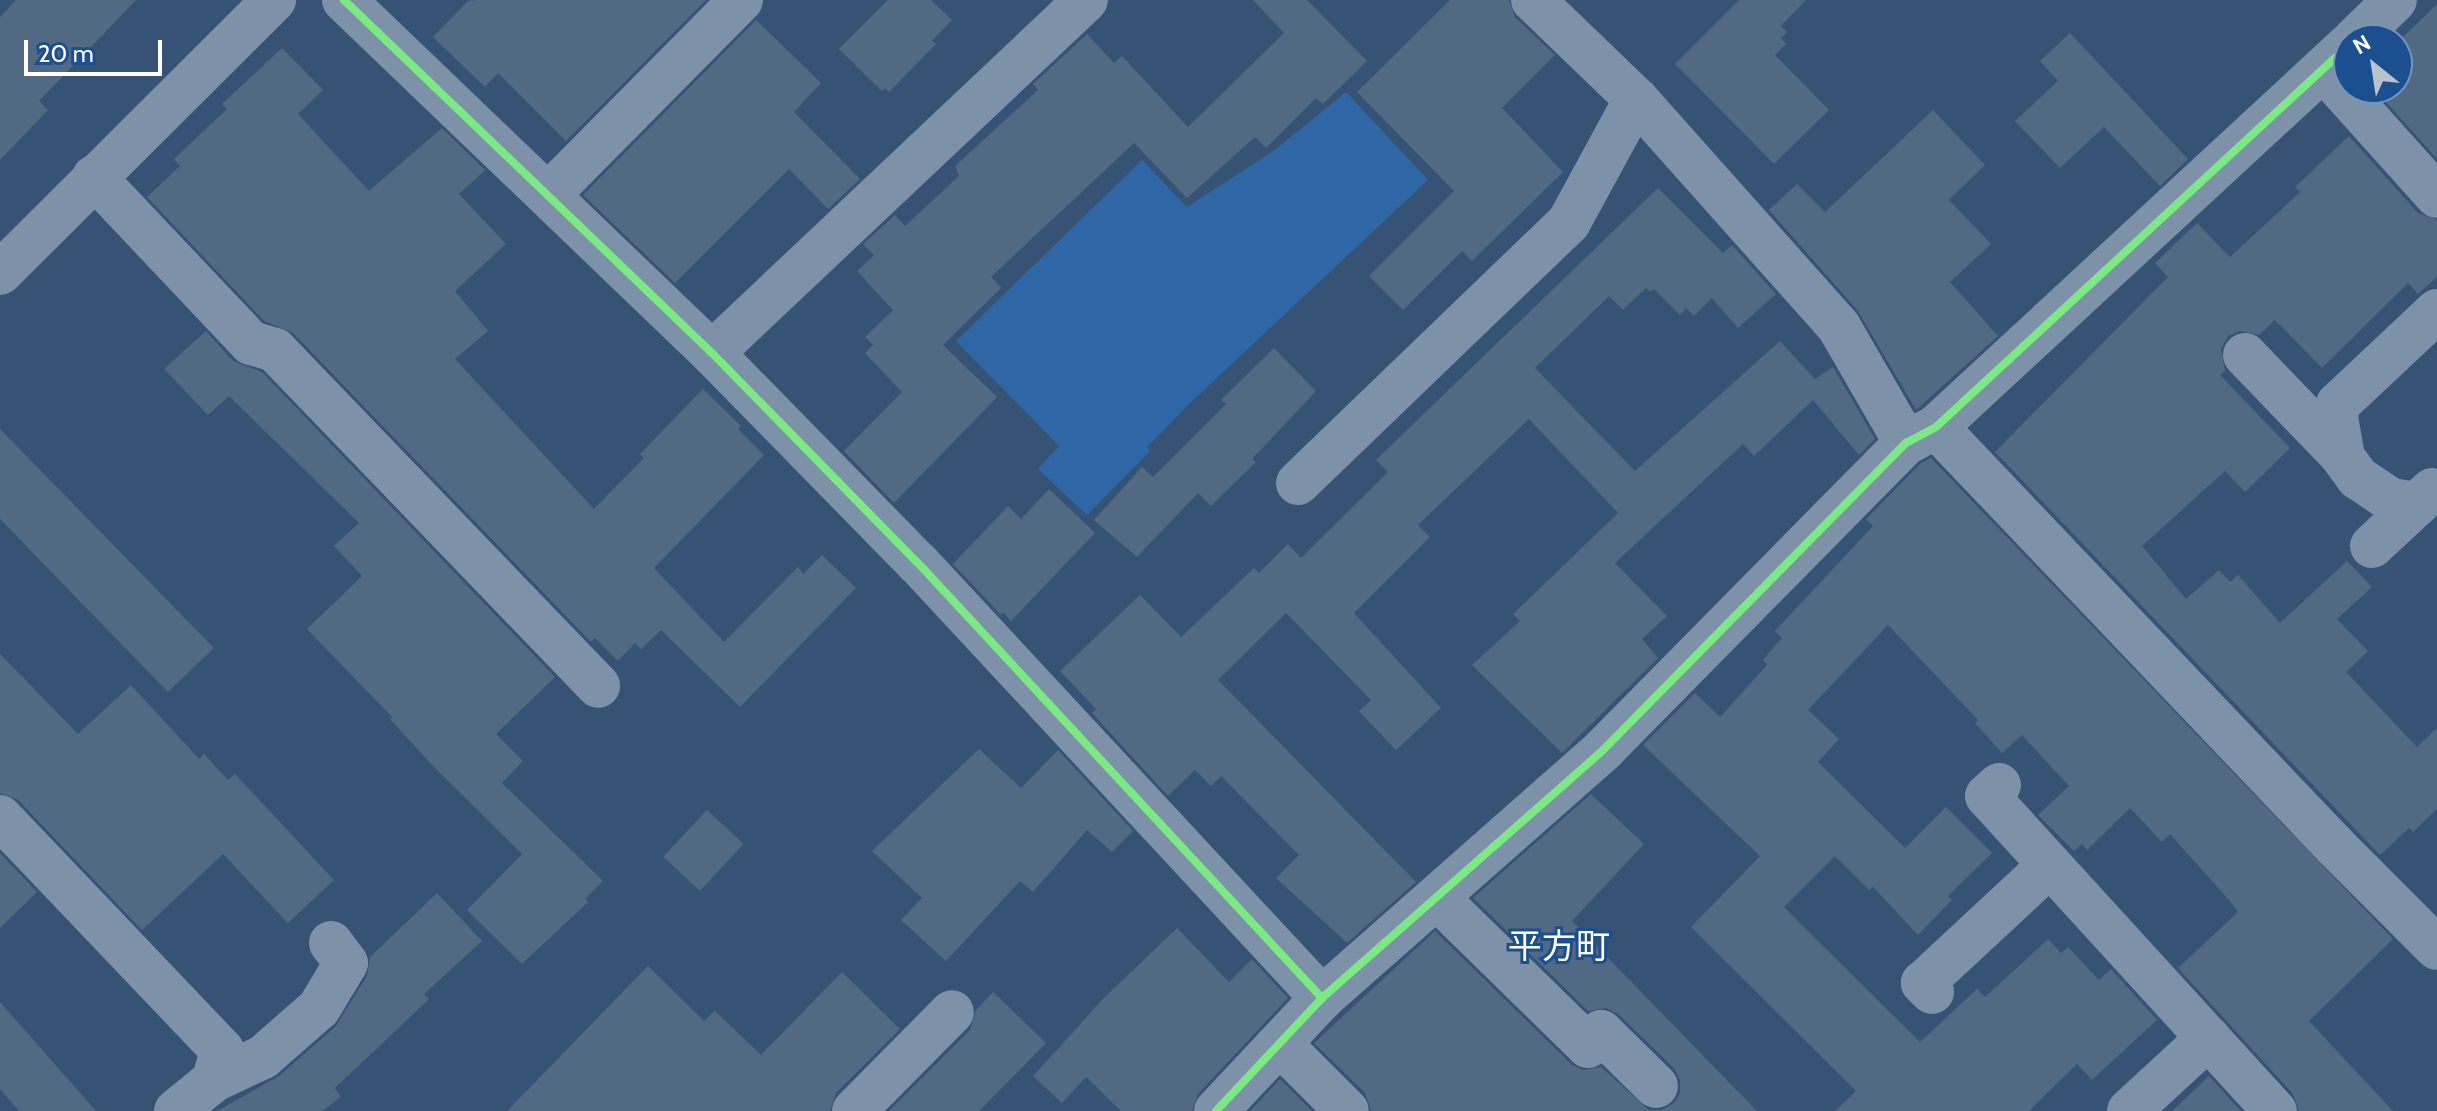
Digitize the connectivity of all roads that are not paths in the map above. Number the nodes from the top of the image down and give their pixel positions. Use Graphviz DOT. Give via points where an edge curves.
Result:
graph roads {
  1 [pos="274,0"];
  2 [pos="344,0"];
  3 [pos="741,0"];
  4 [pos="1086,0"];
  5 [pos="1533,0"];
  6 [pos="2395,0"];
  7 [pos="2370,24"];
  8 [pos="2333,61"];
  9 [pos="1636,99"];
  10 [pos="2370,104"];
  11 [pos="94,177"];
  12 [pos="549,194"];
  13 [pos="2437,196"];
  14 [pos="0,273"];
  15 [pos="2437,311"];
  16 [pos="712,353"];
  17 [pos="2245,355"];
  18 [pos="1921,435"];
  19 [pos="2343,457"];
  20 [pos="1298,483"];
  21 [pos="2427,495"];
  22 [pos="2372,546"];
  23 [pos="598,686"];
  24 [pos="1999,785"];
  25 [pos="0,817"];
  26 [pos="2050,865"];
  27 [pos="1437,898"];
  28 [pos="331,943"];
  29 [pos="2437,948"];
  30 [pos="1932,992"];
  31 [pos="1322,998"];
  32 [pos="952,1012"];
  33 [pos="2208,1038"];
  34 [pos="1281,1045"];
  35 [pos="214,1080"];
  36 [pos="1656,1086"];
  37 [pos="176,1111"];
  38 [pos="854,1111"];
  39 [pos="1216,1111"];
  40 [pos="1347,1111"];
  41 [pos="2129,1111"];
  42 [pos="2275,1111"];
  1 -- 11 [label="street"];
  2 -- 12 [label="street"];
  3 -- 12 [label="street"];
  4 -- 16 [label="street"];
  5 -- 9 [label="street"];
  6 -- 7 [label="street"];
  8 -- 18 [label="street"];
  9 -- 18 [label="street" via="1839,327"];
  9 -- 20 [label="street" via="1569,222"];
  10 -- 13 [label="street"];
  11 -- 14 [label="street"];
  11 -- 23 [label="street" via="251,343 275,350"];
  12 -- 16 [label="street"];
  15 -- 19 [label="street" via="2338,404 2336,431"];
  16 -- 31 [label="street" via="918,563"];
  17 -- 19 [label="street"];
  18 -- 27 [label="street" via="1604,749"];
  18 -- 29 [label="street"];
  19 -- 21 [label="street" via="2379,494"];
  21 -- 22 [label="street"];
  24 -- 26 [label="street" via="1987,796"];
  25 -- 35 [label="street" via="222,1050"];
  26 -- 30 [label="street" via="1923,983"];
  26 -- 33 [label="street"];
  27 -- 31 [label="street"];
  27 -- 36 [label="street" via="1588,1046 1601,1032"];
  28 -- 35 [label="street" via="346,963 319,1008 263,1057"];
  31 -- 34 [label="street"];
  32 -- 38 [label="street"];
  33 -- 41 [label="street"];
  33 -- 42 [label="street"];
  34 -- 39 [label="street"];
  34 -- 40 [label="street"];
  35 -- 37 [label="street"];
}
